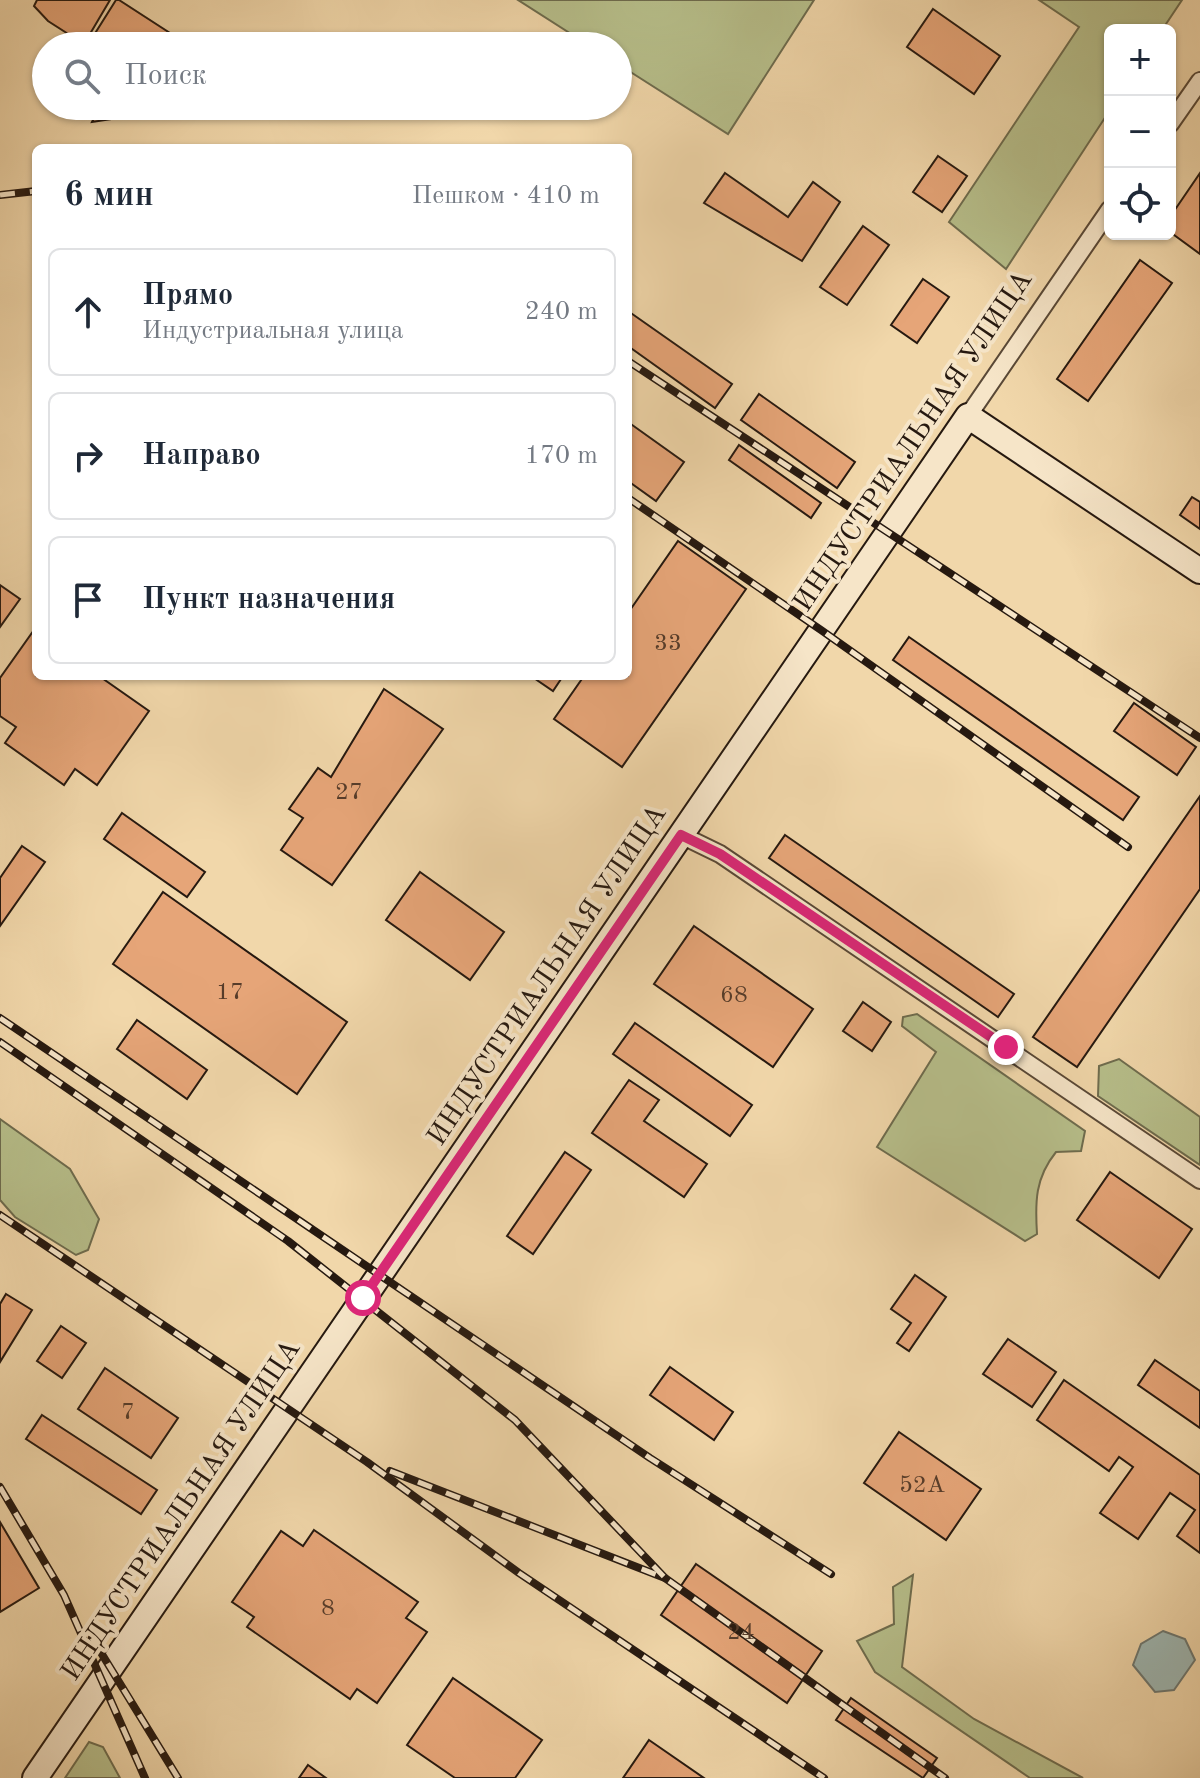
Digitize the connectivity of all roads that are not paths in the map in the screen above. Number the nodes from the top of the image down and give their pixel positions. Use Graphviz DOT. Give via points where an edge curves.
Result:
graph roads {
  1 [pos="1200,81"];
  2 [pos="1176,115"];
  3 [pos="1104,218"];
  4 [pos="968,416"];
  5 [pos="1200,571"];
  6 [pos="681,835"];
  7 [pos="1200,1180"];
  8 [pos="35,1778"];
  1 -- 2 [label="street"];
  3 -- 4 [label="street, ИНДУСТРИАЛЬНАЯ УЛИЦА"];
  4 -- 5 [label="street"];
  4 -- 6 [label="street, ИНДУСТРИАЛЬНАЯ УЛИЦА"];
  6 -- 7 [label="street" via="720,854"];
  6 -- 8 [label="street, ИНДУСТРИАЛЬНАЯ УЛИЦА"];
}
